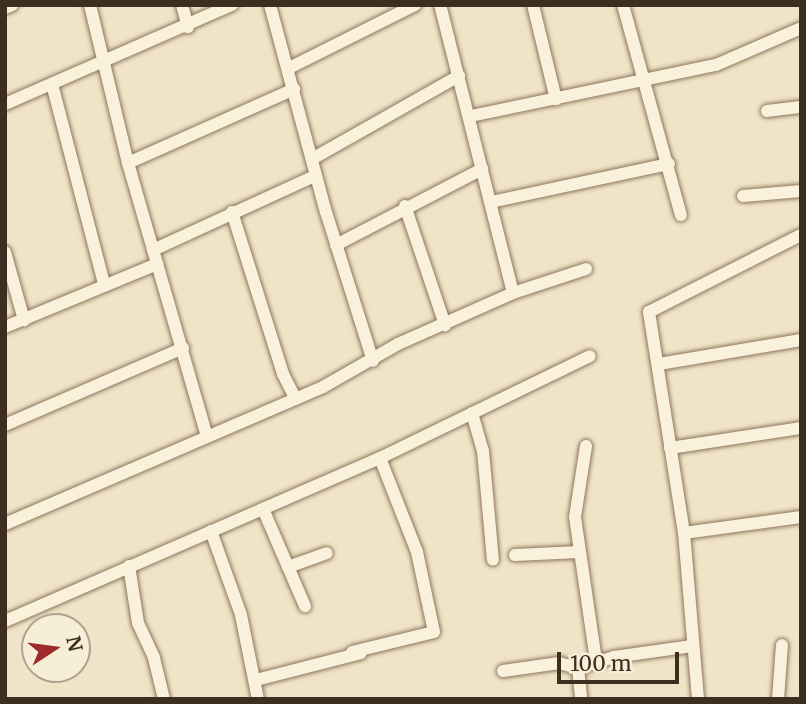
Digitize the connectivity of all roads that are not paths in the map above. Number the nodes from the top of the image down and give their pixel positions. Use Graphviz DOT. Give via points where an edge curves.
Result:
graph roads {
  1 [pos="12,5"];
  2 [pos="90,5"];
  3 [pos="182,5"];
  4 [pos="232,5"];
  5 [pos="270,5"];
  6 [pos="415,5"];
  7 [pos="440,5"];
  8 [pos="533,5"];
  9 [pos="623,5"];
  10 [pos="5,8"];
  11 [pos="188,27"];
  12 [pos="801,28"];
  13 [pos="106,62"];
  14 [pos="289,68"];
  15 [pos="459,76"];
  16 [pos="646,81"];
  17 [pos="52,85"];
  18 [pos="294,89"];
  19 [pos="556,99"];
  20 [pos="5,104"];
  21 [pos="801,107"];
  22 [pos="766,111"];
  23 [pos="471,117"];
  24 [pos="312,159"];
  25 [pos="128,163"];
  26 [pos="669,164"];
  27 [pos="482,169"];
  28 [pos="316,176"];
  29 [pos="801,191"];
  30 [pos="743,196"];
  31 [pos="491,202"];
  32 [pos="405,206"];
  33 [pos="232,212"];
  34 [pos="681,215"];
  35 [pos="800,236"];
  36 [pos="337,245"];
  37 [pos="801,246"];
  38 [pos="153,250"];
  39 [pos="5,252"];
  40 [pos="157,264"];
  41 [pos="586,269"];
  42 [pos="104,284"];
  43 [pos="513,293"];
  44 [pos="24,320"];
  45 [pos="445,325"];
  46 [pos="5,327"];
  47 [pos="801,340"];
  48 [pos="183,348"];
  49 [pos="590,356"];
  50 [pos="373,361"];
  51 [pos="659,364"];
  52 [pos="296,398"];
  53 [pos="472,413"];
  54 [pos="5,425"];
  55 [pos="801,428"];
  56 [pos="206,434"];
  57 [pos="586,446"];
  58 [pos="670,448"];
  59 [pos="380,458"];
  60 [pos="263,509"];
  61 [pos="801,517"];
  62 [pos="5,524"];
  63 [pos="211,531"];
  64 [pos="684,533"];
  65 [pos="579,552"];
  66 [pos="327,553"];
  67 [pos="514,555"];
  68 [pos="493,560"];
  69 [pos="129,566"];
  70 [pos="288,567"];
  71 [pos="304,606"];
  72 [pos="5,621"];
  73 [pos="782,645"];
  74 [pos="692,646"];
  75 [pos="352,652"];
  76 [pos="367,652"];
  77 [pos="596,662"];
  78 [pos="578,668"];
  79 [pos="503,671"];
  80 [pos="256,681"];
  81 [pos="164,699"];
  82 [pos="258,699"];
  83 [pos="581,699"];
  84 [pos="698,699"];
  85 [pos="778,699"];
  1 -- 10 [label="street"];
  2 -- 13 [label="street"];
  3 -- 11 [label="street"];
  4 -- 11 [label="street"];
  5 -- 14 [label="street"];
  6 -- 14 [label="street"];
  7 -- 15 [label="street"];
  8 -- 19 [label="street"];
  9 -- 16 [label="street"];
  11 -- 13 [label="street"];
  12 -- 16 [label="street" via="731,60"];
  13 -- 17 [label="street"];
  13 -- 25 [label="street"];
  14 -- 18 [label="street"];
  15 -- 23 [label="street"];
  15 -- 24 [label="street"];
  16 -- 19 [label="street"];
  16 -- 26 [label="street"];
  17 -- 20 [label="street"];
  17 -- 42 [label="street"];
  18 -- 24 [label="street"];
  18 -- 25 [label="street"];
  19 -- 23 [label="street"];
  21 -- 22 [label="street"];
  23 -- 27 [label="street"];
  24 -- 28 [label="street"];
  25 -- 38 [label="street"];
  26 -- 31 [label="street"];
  26 -- 34 [label="street"];
  27 -- 31 [label="street"];
  27 -- 32 [label="street"];
  28 -- 33 [label="street"];
  28 -- 36 [label="street"];
  29 -- 30 [label="street"];
  31 -- 43 [label="street"];
  32 -- 36 [label="street"];
  32 -- 45 [label="street"];
  33 -- 38 [label="street"];
  33 -- 52 [label="street" via="283,374"];
  35 -- 37 [label="street"];
  35 -- 51 [label="street" via="649,312"];
  36 -- 50 [label="street"];
  38 -- 40 [label="street"];
  39 -- 44 [label="street"];
  40 -- 42 [label="street"];
  40 -- 48 [label="street"];
  41 -- 43 [label="street"];
  42 -- 44 [label="street"];
  43 -- 45 [label="street"];
  44 -- 46 [label="street"];
  45 -- 50 [label="street" via="398,344"];
  47 -- 51 [label="street"];
  48 -- 54 [label="street"];
  48 -- 56 [label="street"];
  49 -- 53 [label="street"];
  50 -- 52 [label="street"];
  51 -- 58 [label="street"];
  52 -- 56 [label="street"];
  53 -- 59 [label="street"];
  53 -- 68 [label="street" via="483,451"];
  55 -- 58 [label="street"];
  56 -- 62 [label="street"];
  57 -- 65 [label="street" via="575,517"];
  58 -- 64 [label="street"];
  59 -- 60 [label="street"];
  59 -- 75 [label="street" via="417,552 434,632"];
  60 -- 63 [label="street"];
  60 -- 70 [label="street"];
  61 -- 64 [label="street"];
  63 -- 69 [label="street"];
  63 -- 80 [label="street" via="241,615"];
  64 -- 74 [label="street"];
  65 -- 67 [label="street"];
  65 -- 77 [label="street"];
  66 -- 70 [label="street"];
  69 -- 72 [label="street"];
  69 -- 81 [label="street" via="138,623 154,658"];
  70 -- 71 [label="street"];
  73 -- 85 [label="street"];
  74 -- 77 [label="street"];
  74 -- 84 [label="street"];
  76 -- 80 [label="street"];
  77 -- 78 [label="street"];
  78 -- 79 [label="street" via="559,663"];
  78 -- 83 [label="street"];
  80 -- 82 [label="street"];
}
